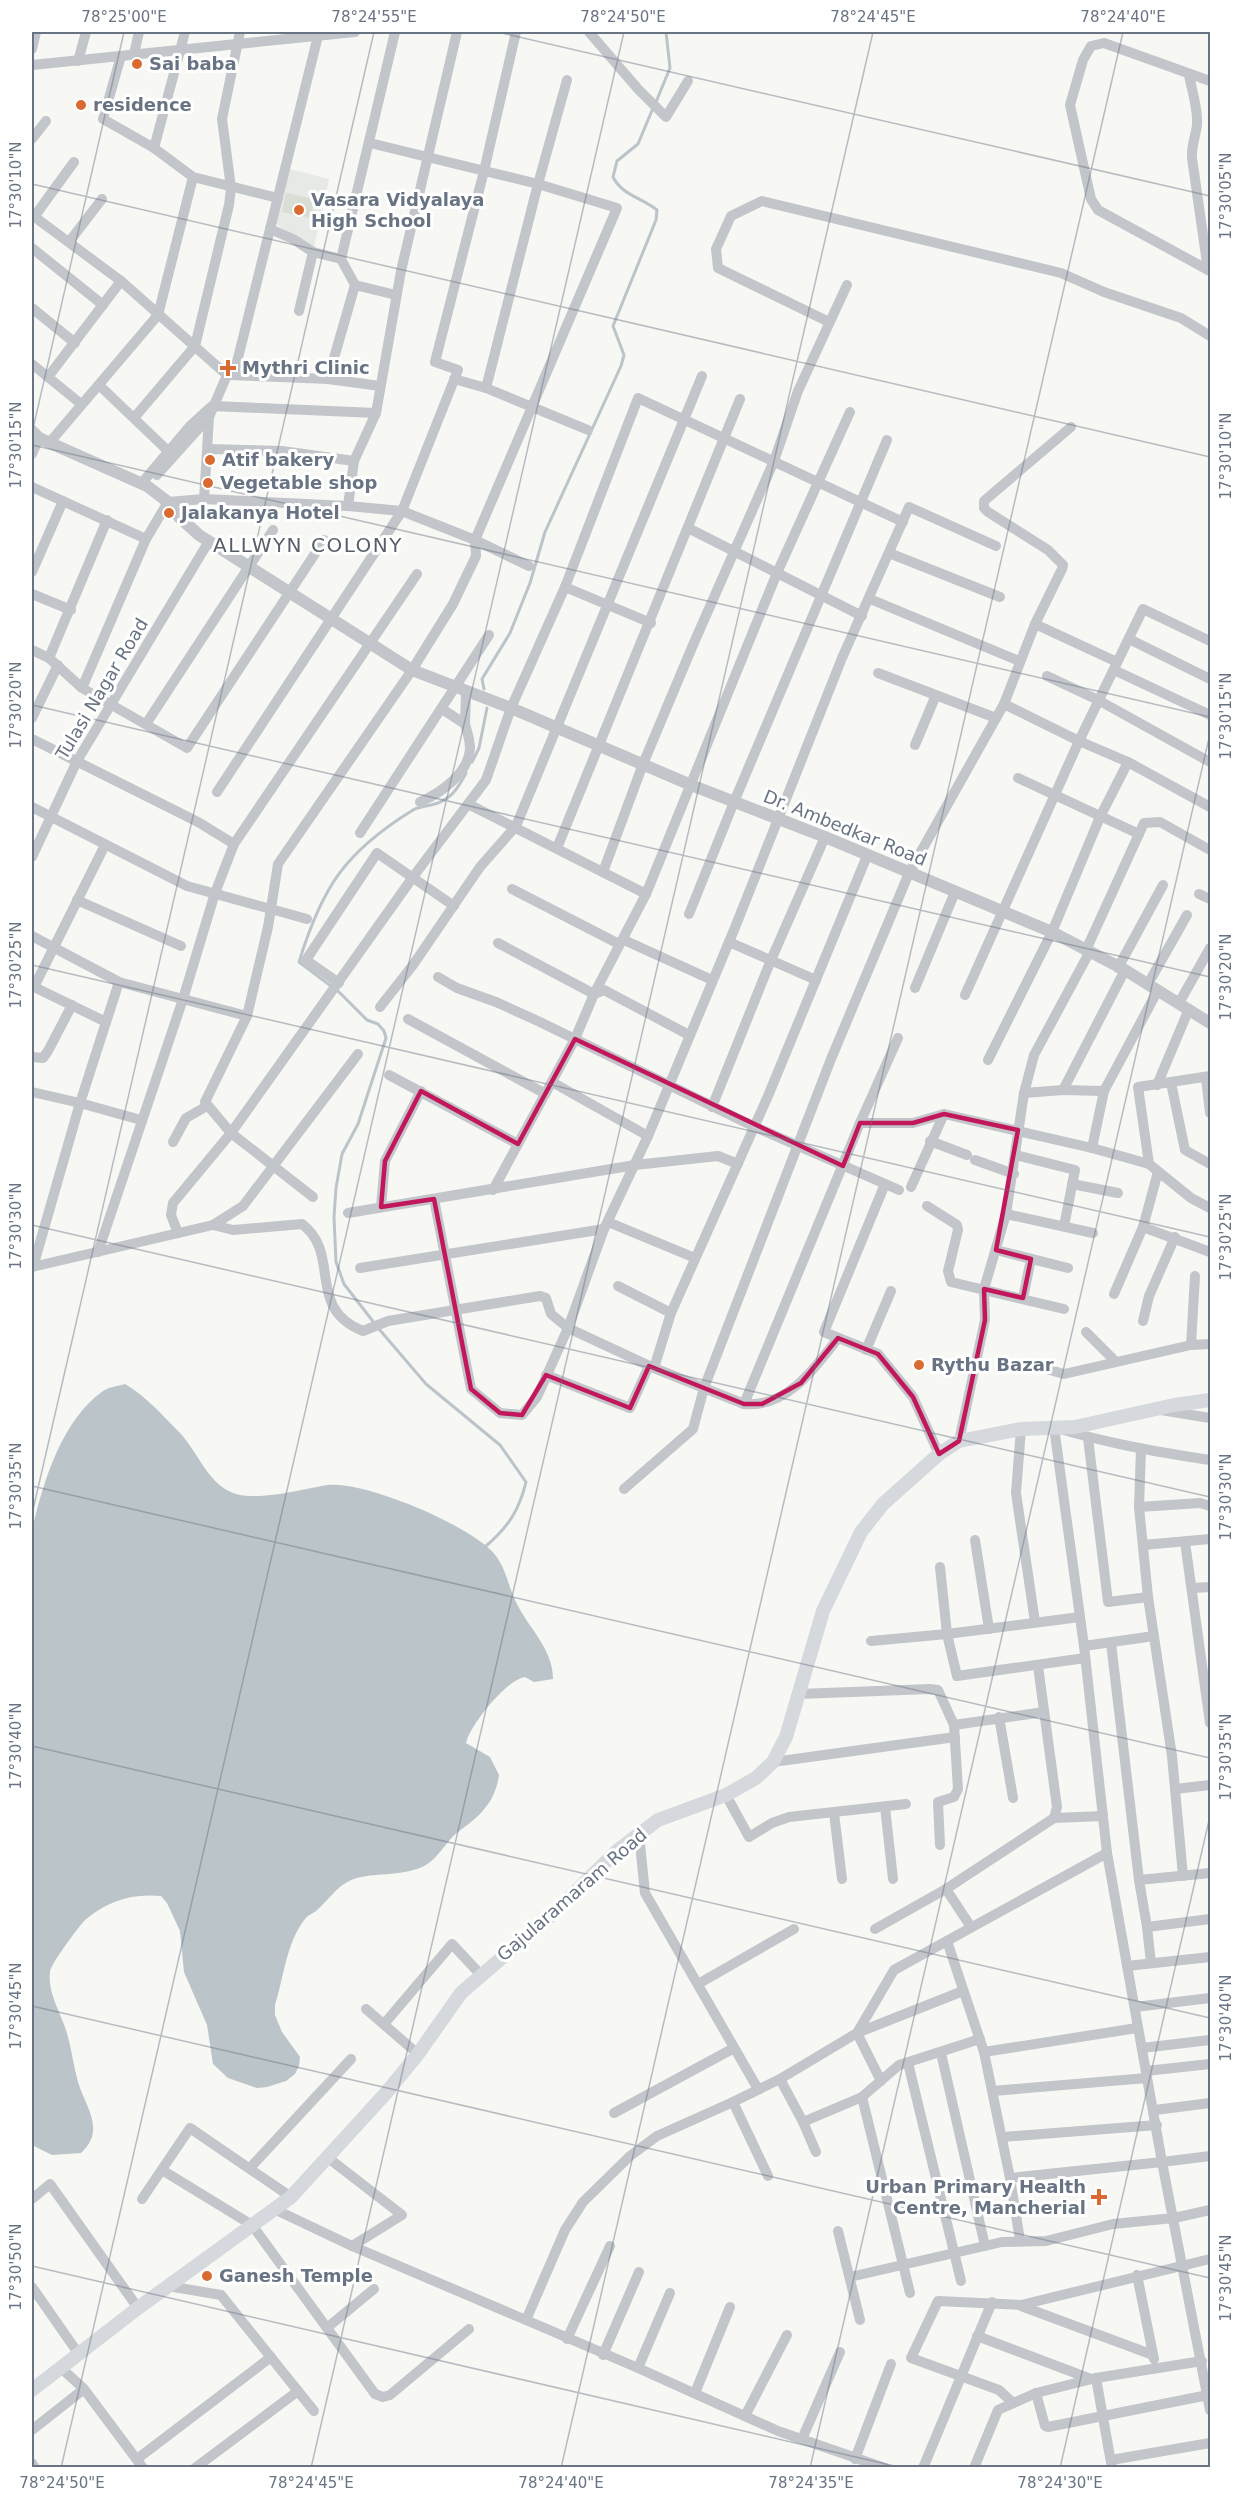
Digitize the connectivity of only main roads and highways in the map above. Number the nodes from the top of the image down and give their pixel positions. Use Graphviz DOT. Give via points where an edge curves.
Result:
graph roads {
  1 [pos="1210,1391"];
  2 [pos="1210,1400"];
  3 [pos="1174,1405"];
  4 [pos="32,2390"];
  1 -- 3 [label="main road" via="1187,1396"];
  2 -- 3 [label="main road, Gajularamaram Road"];
  3 -- 4 [label="main road, Gajularamaram Road" via="1075,1427 1021,1429 959,1441 939,1454 883,1504 861,1532 823,1611 786,1737 773,1762 756,1778 726,1795 658,1820 609,1858 555,1912 461,1993 418,2054 291,2197"];
}
